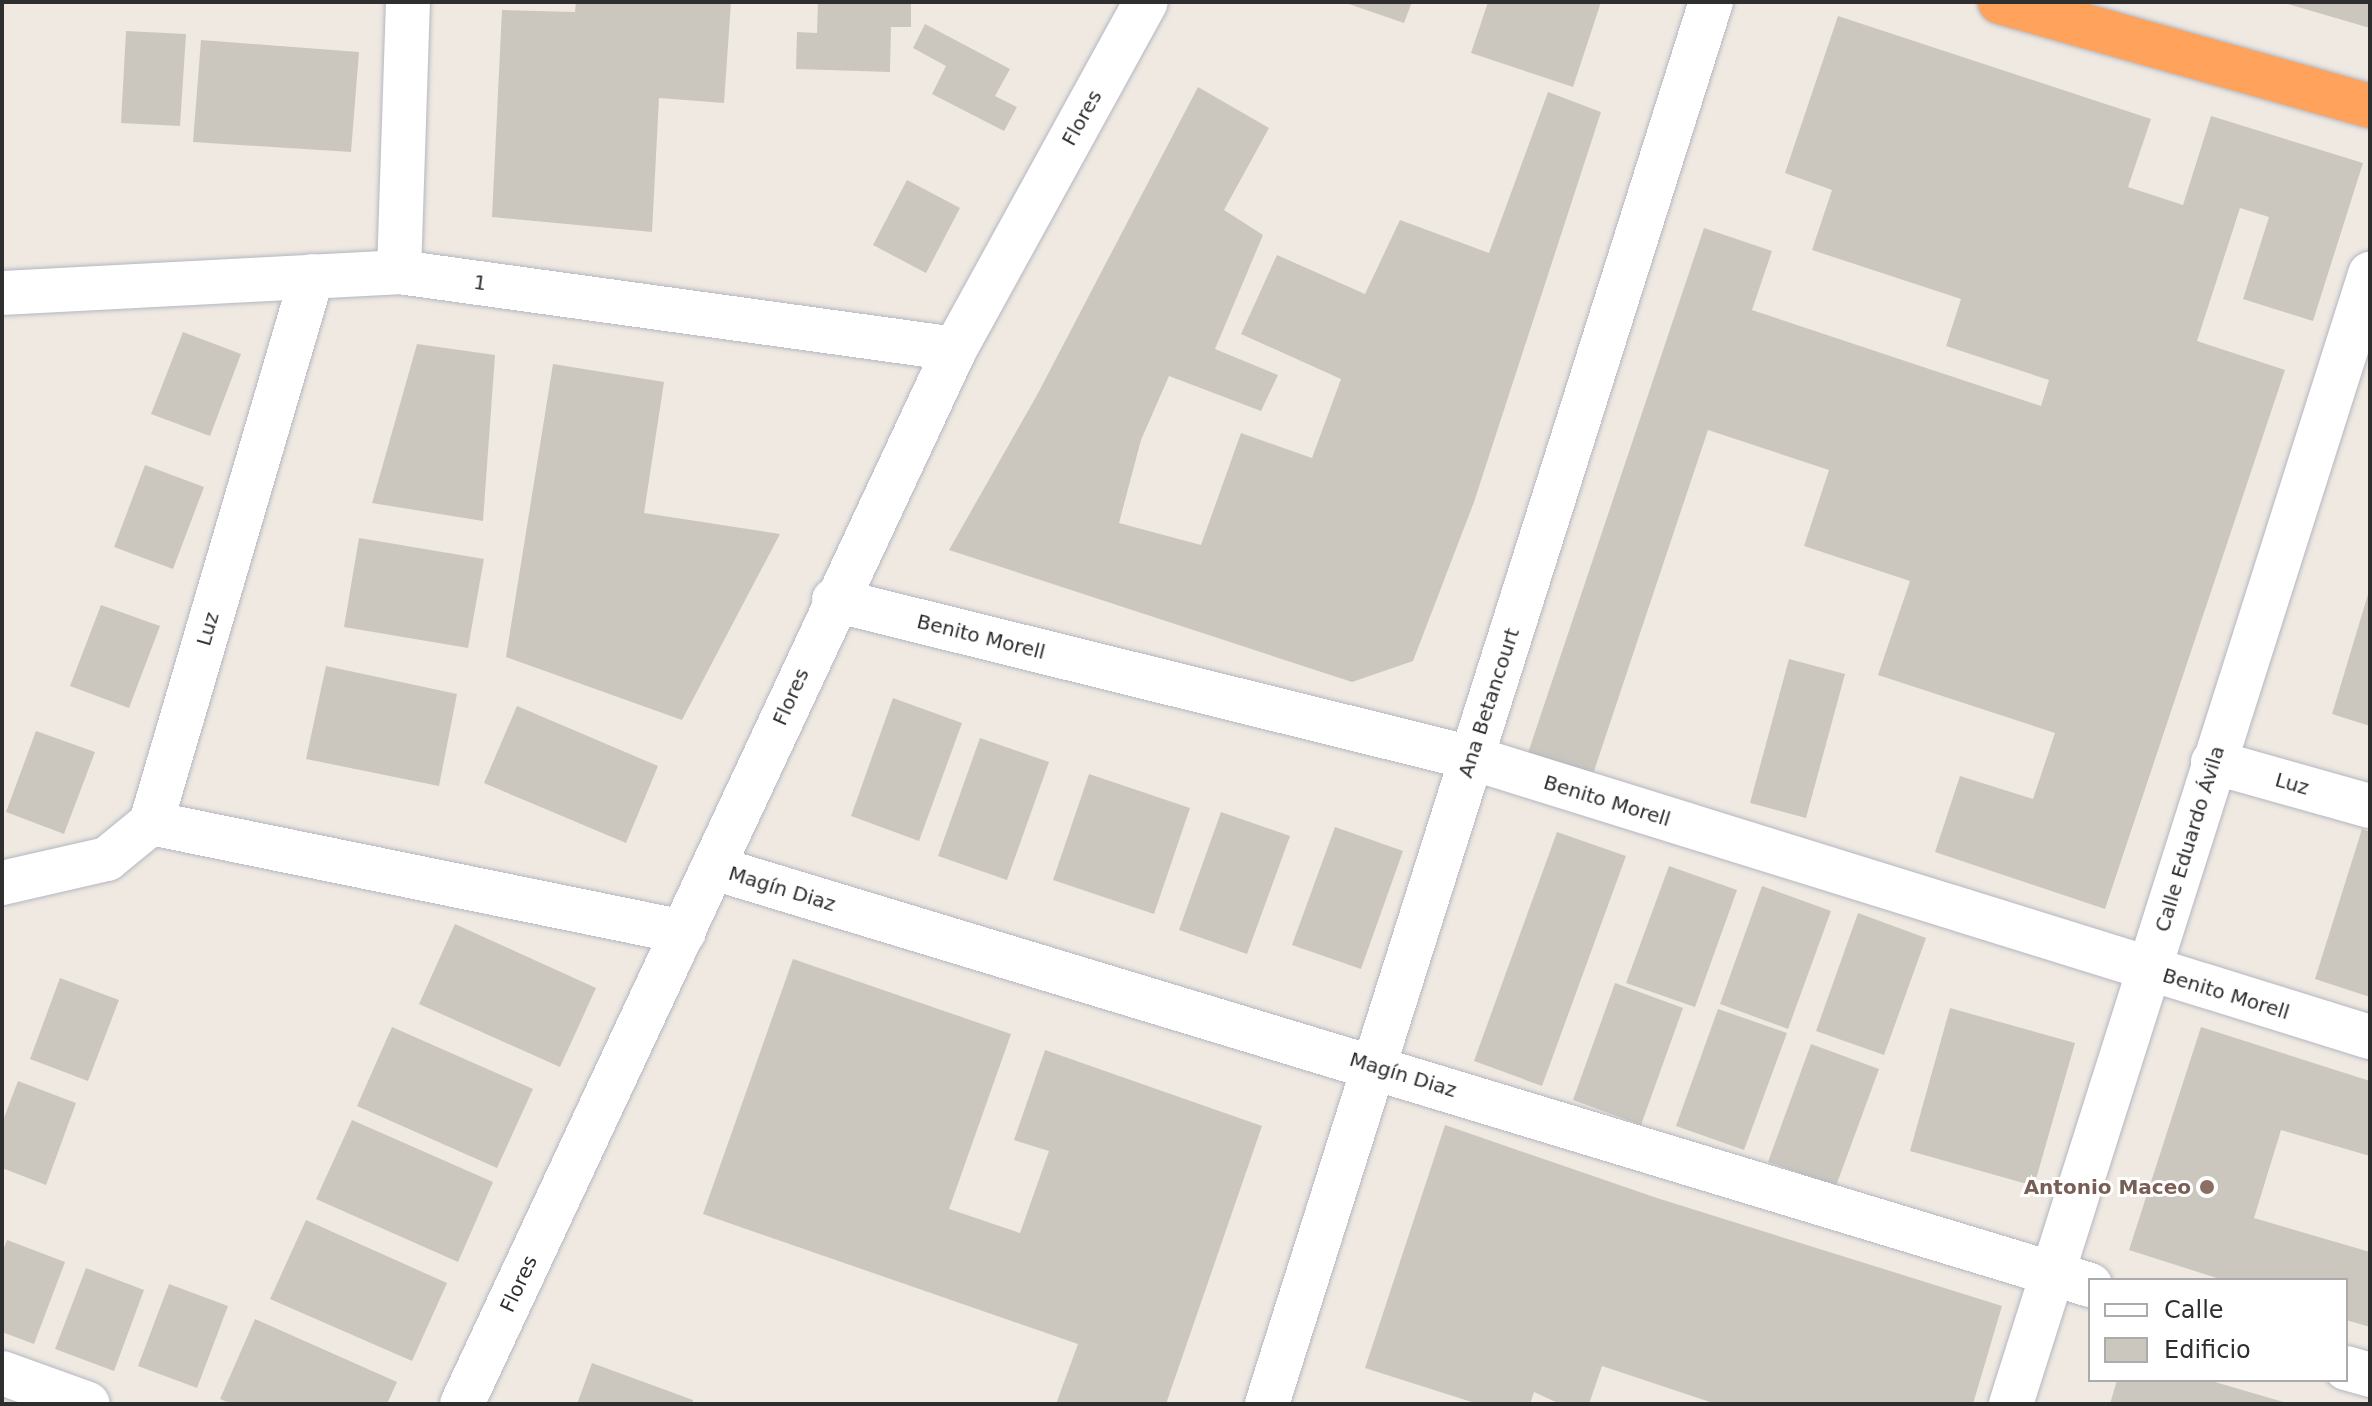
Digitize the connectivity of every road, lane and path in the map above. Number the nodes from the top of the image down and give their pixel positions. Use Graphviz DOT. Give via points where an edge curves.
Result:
graph roads {
  1 [pos="408,2"];
  2 [pos="1146,2"];
  3 [pos="1711,2"];
  4 [pos="2000,2"];
  5 [pos="2370,106"];
  6 [pos="399,272"];
  7 [pos="2370,274"];
  8 [pos="312,276"];
  9 [pos="2,293"];
  10 [pos="955,349"];
  11 [pos="834,600"];
  12 [pos="1472,758"];
  13 [pos="2213,762"];
  14 [pos="2370,806"];
  15 [pos="151,823"];
  16 [pos="714,868"];
  17 [pos="2,883"];
  18 [pos="684,932"];
  19 [pos="2149,971"];
  20 [pos="2370,1037"];
  21 [pos="1375,1066"];
  22 [pos="2071,1279"];
  23 [pos="2348,1369"];
  24 [pos="2,1373"];
  25 [pos="2370,1375"];
  26 [pos="88,1404"];
  27 [pos="462,1404"];
  28 [pos="1267,1404"];
  29 [pos="2011,1404"];
  1 -- 6 [label="street"];
  2 -- 10 [label="street, Flores"];
  3 -- 12 [label="street, Ana Betancourt"];
  4 -- 5 [label="highway"];
  6 -- 8 [label="street, 1"];
  6 -- 10 [label="street, 1"];
  7 -- 13 [label="street, Calle Eduardo Ávila"];
  8 -- 9 [label="street, 1"];
  8 -- 15 [label="street, Luz"];
  10 -- 11 [label="street, Flores"];
  11 -- 12 [label="street, Benito Morell"];
  11 -- 16 [label="street, Flores"];
  12 -- 19 [label="street, Benito Morell"];
  12 -- 21 [label="street, Ana Betancourt"];
  13 -- 14 [label="street, Luz"];
  13 -- 19 [label="street, Calle Eduardo Ávila"];
  15 -- 17 [label="street" via="107,859"];
  15 -- 18 [label="street"];
  16 -- 18 [label="street, Flores"];
  16 -- 21 [label="street, Magín Diaz"];
  18 -- 27 [label="street, Flores"];
  19 -- 20 [label="street, Benito Morell"];
  19 -- 22 [label="street, Calle Eduardo Ávila"];
  21 -- 22 [label="street, Magín Diaz"];
  21 -- 28 [label="street, Ana Betancourt"];
  22 -- 29 [label="street, Calle Eduardo Ávila"];
  23 -- 25 [label="street"];
  24 -- 26 [label="street"];
}
